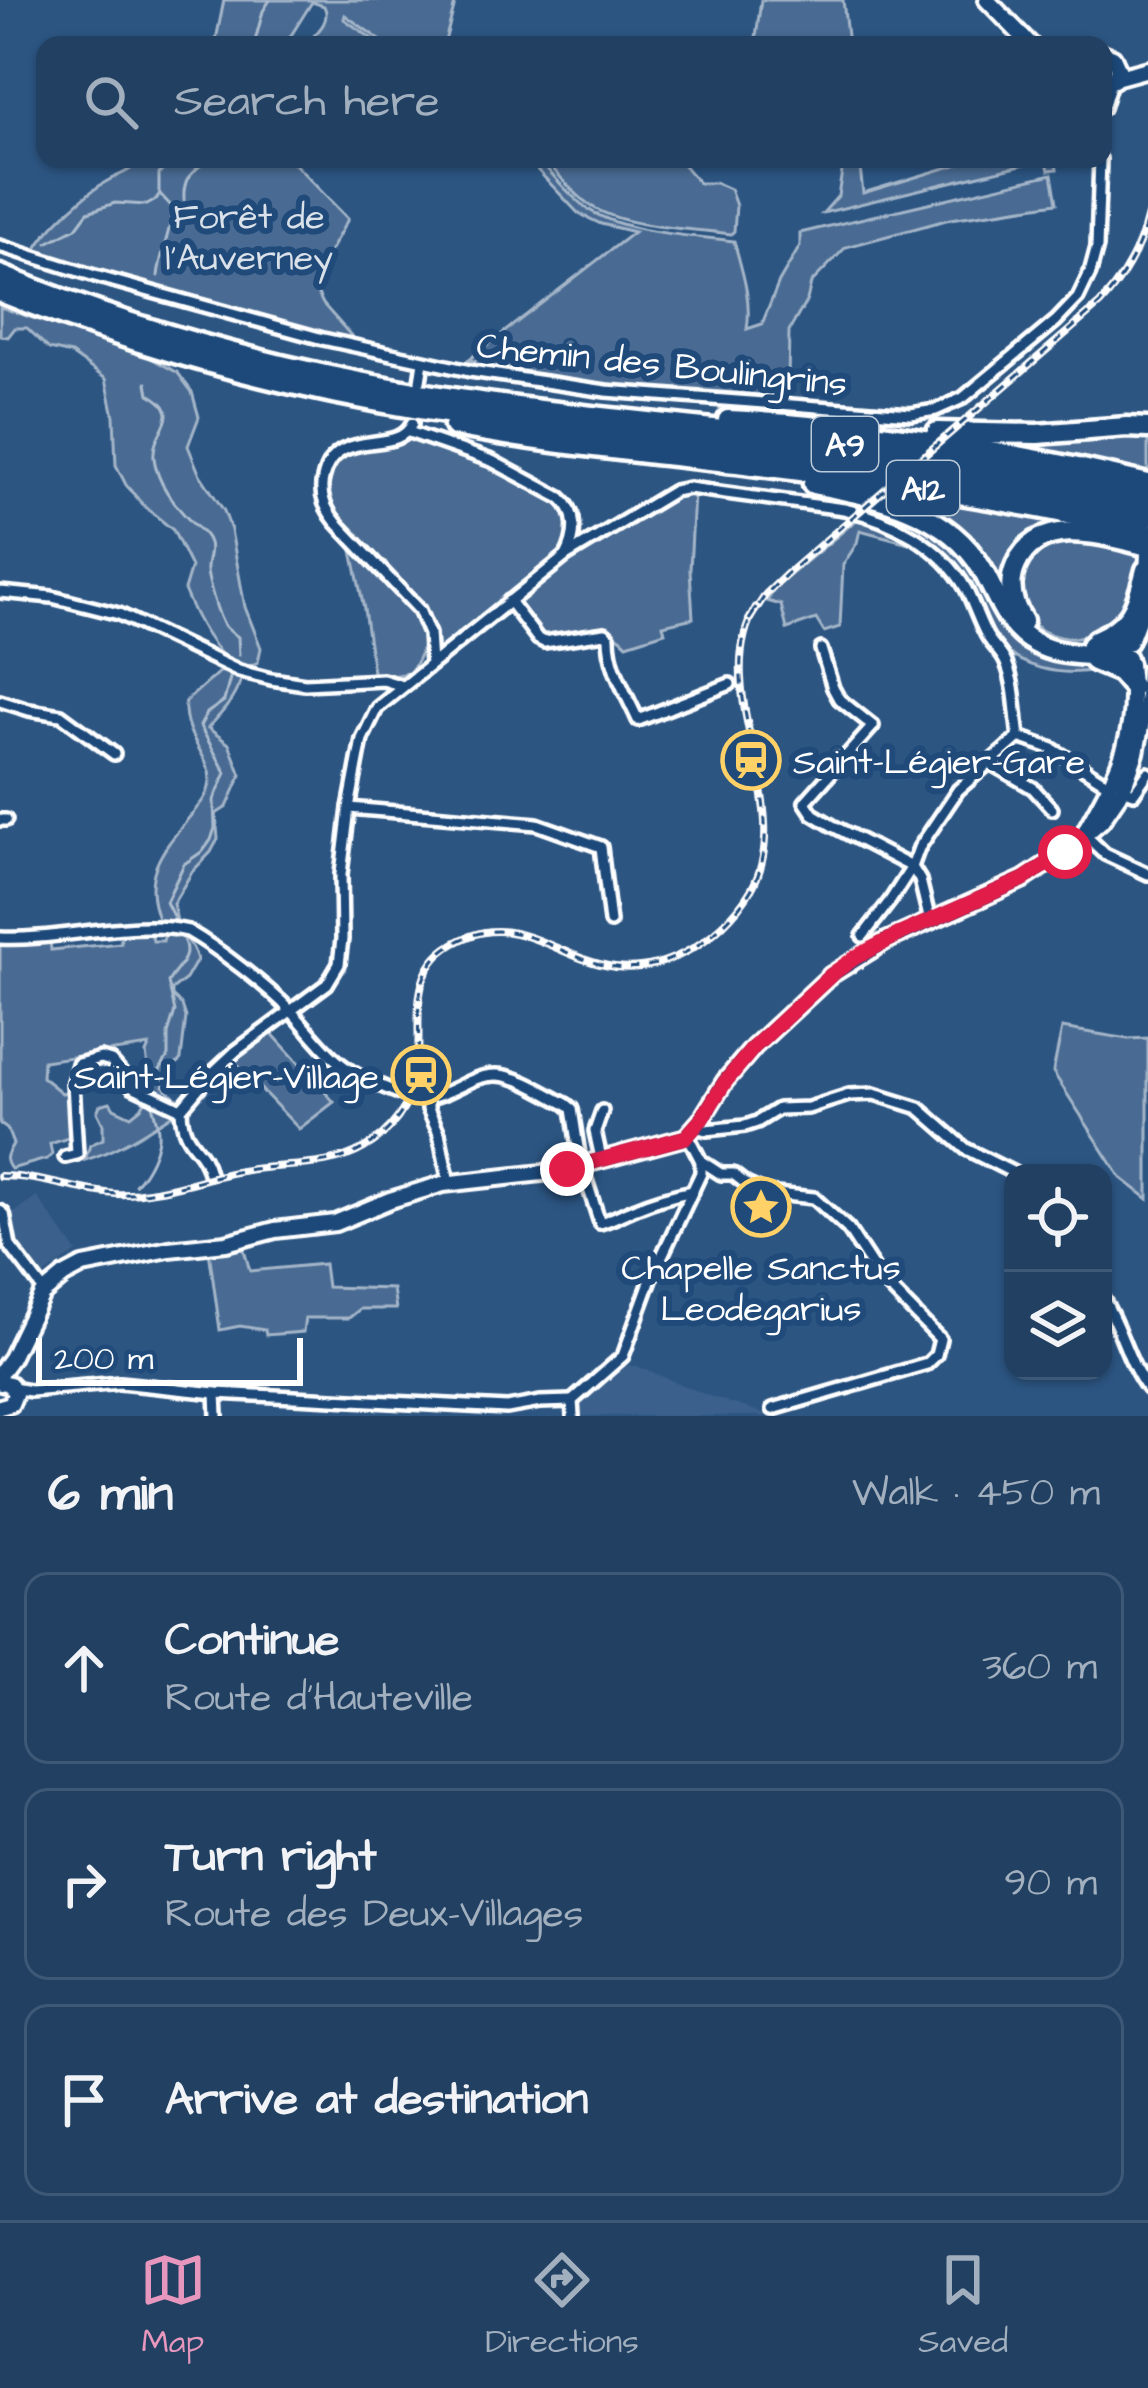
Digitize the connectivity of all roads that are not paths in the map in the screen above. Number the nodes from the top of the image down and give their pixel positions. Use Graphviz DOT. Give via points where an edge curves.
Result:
graph roads {
  1 [pos="987,0"];
  2 [pos="1022,36"];
  3 [pos="1112,57"];
  4 [pos="1144,69"];
  5 [pos="1112,80"];
  6 [pos="1100,168"];
  7 [pos="0,246"];
  8 [pos="0,275"];
  9 [pos="0,292"];
  10 [pos="423,362"];
  11 [pos="262,377"];
  12 [pos="420,380"];
  13 [pos="538,410"];
  14 [pos="1148,419"];
  15 [pos="800,424"];
  16 [pos="1127,427"];
  17 [pos="1148,428"];
  18 [pos="696,460"];
  19 [pos="1148,484"];
  20 [pos="1148,500"];
  21 [pos="1148,516"];
  22 [pos="1148,532"];
  23 [pos="566,556"];
  24 [pos="1147,557"];
  25 [pos="0,592"];
  26 [pos="508,601"];
  27 [pos="1133,647"];
  28 [pos="821,649"];
  29 [pos="1076,650"];
  30 [pos="431,664"];
  31 [pos="1148,669"];
  32 [pos="730,684"];
  33 [pos="403,686"];
  34 [pos="1133,687"];
  35 [pos="0,701"];
  36 [pos="1019,736"];
  37 [pos="114,754"];
  38 [pos="990,764"];
  39 [pos="1148,773"];
  40 [pos="1117,788"];
  41 [pos="349,808"];
  42 [pos="1052,809"];
  43 [pos="1084,834"];
  44 [pos="912,867"];
  45 [pos="1148,874"];
  46 [pos="930,921"];
  47 [pos="610,922"];
  48 [pos="863,936"];
  49 [pos="0,938"];
  50 [pos="291,1011"];
  51 [pos="428,1098"];
  52 [pos="181,1108"];
  53 [pos="602,1112"];
  54 [pos="692,1131"];
  55 [pos="65,1157"];
  56 [pos="601,1158"];
  57 [pos="701,1161"];
  58 [pos="581,1165"];
  59 [pos="1004,1168"];
  60 [pos="209,1173"];
  61 [pos="449,1183"];
  62 [pos="693,1191"];
  63 [pos="0,1211"];
  64 [pos="45,1292"];
  65 [pos="1112,1315"];
  66 [pos="1148,1389"];
  67 [pos="215,1393"];
  68 [pos="5,1397"];
  69 [pos="572,1401"];
  70 [pos="773,1409"];
  71 [pos="217,1416"];
  72 [pos="574,1416"];
  1 -- 2 [label="main road"];
  3 -- 4 [label="main road"];
  4 -- 5 [label="main road"];
  6 -- 10 [label="street, Chemin des Boulingrins" via="1097,247 1078,298 964,398 936,410 896,414 605,391"];
  7 -- 10 [label="street, Chemin des Boulingrins"];
  8 -- 13 [label="highway, A9" via="259,359"];
  9 -- 11 [label="highway, A9"];
  10 -- 12 [label="street"];
  11 -- 18 [label="highway, A12" via="320,398 496,434"];
  11 -- 21 [label="highway, A9" via="490,420 957,477"];
  13 -- 15 [label="highway"];
  13 -- 20 [label="highway, A9" via="934,457"];
  14 -- 16 [label="highway"];
  15 -- 16 [label="highway" via="996,434"];
  15 -- 19 [label="highway"];
  16 -- 17 [label="highway"];
  18 -- 22 [label="highway, A12" via="968,495"];
  18 -- 29 [label="highway" via="923,515 974,556 1018,630 1046,649"];
  23 -- 26 [label="street"];
  23 -- 30 [label="street" via="574,533 568,503 492,461 410,428 342,449 327,467 326,506 425,620"];
  23 -- 36 [label="street" via="688,488 867,514 923,542 960,580 1008,667"];
  24 -- 27 [label="main road"];
  24 -- 29 [label="highway" via="1128,619"];
  24 -- 29 [label="highway" via="1090,533 1064,532 1036,542 1019,560 1011,588 1020,617"];
  25 -- 33 [label="street" via="119,614 271,679"];
  26 -- 30 [label="street"];
  26 -- 32 [label="street" via="538,639 609,637 638,721"];
  27 -- 29 [label="highway"];
  27 -- 31 [label="main road" via="1138,668"];
  27 -- 34 [label="main road"];
  28 -- 44 [label="street" via="832,688 873,726 805,802 813,814"];
  29 -- 34 [label="highway"];
  30 -- 33 [label="street"];
  31 -- 40 [label="main road" via="1141,736"];
  33 -- 41 [label="street" via="366,727"];
  34 -- 40 [label="main road"];
  35 -- 37 [label="street" via="61,715"];
  36 -- 38 [label="street"];
  36 -- 40 [label="street"];
  38 -- 42 [label="street"];
  38 -- 44 [label="street" via="958,790"];
  39 -- 40 [label="street" via="1134,793"];
  40 -- 43 [label="main road"];
  41 -- 47 [label="street" via="537,824 601,847"];
  41 -- 50 [label="street" via="338,964 327,984"];
  43 -- 45 [label="street"];
  43 -- 46 [label="main road" via="1024,879"];
  44 -- 46 [label="street"];
  44 -- 48 [label="street"];
  46 -- 54 [label="main road" via="856,957 807,995 734,1070"];
  49 -- 50 [label="street" via="188,932"];
  50 -- 51 [label="street" via="343,1067"];
  50 -- 52 [label="street" via="221,1064"];
  51 -- 58 [label="street" via="482,1077 517,1081 572,1109"];
  51 -- 61 [label="street"];
  52 -- 55 [label="street" via="132,1086 111,1061 78,1064 77,1154"];
  52 -- 60 [label="street" via="182,1127"];
  53 -- 56 [label="street"];
  54 -- 56 [label="main road"];
  54 -- 57 [label="street"];
  54 -- 59 [label="street" via="874,1094 919,1108 966,1150"];
  56 -- 58 [label="main road"];
  57 -- 62 [label="street"];
  57 -- 70 [label="street" via="766,1193 814,1198 940,1339 927,1364"];
  58 -- 61 [label="main road"];
  58 -- 62 [label="street" via="600,1223"];
  61 -- 64 [label="main road" via="342,1222 89,1264"];
  62 -- 69 [label="street" via="623,1356"];
  63 -- 64 [label="street" via="10,1246"];
  64 -- 68 [label="main road" via="11,1358"];
  65 -- 66 [label="street"];
  67 -- 68 [label="street" via="120,1383"];
  67 -- 69 [label="street" via="507,1408"];
  67 -- 71 [label="street"];
  69 -- 72 [label="street"];
}
